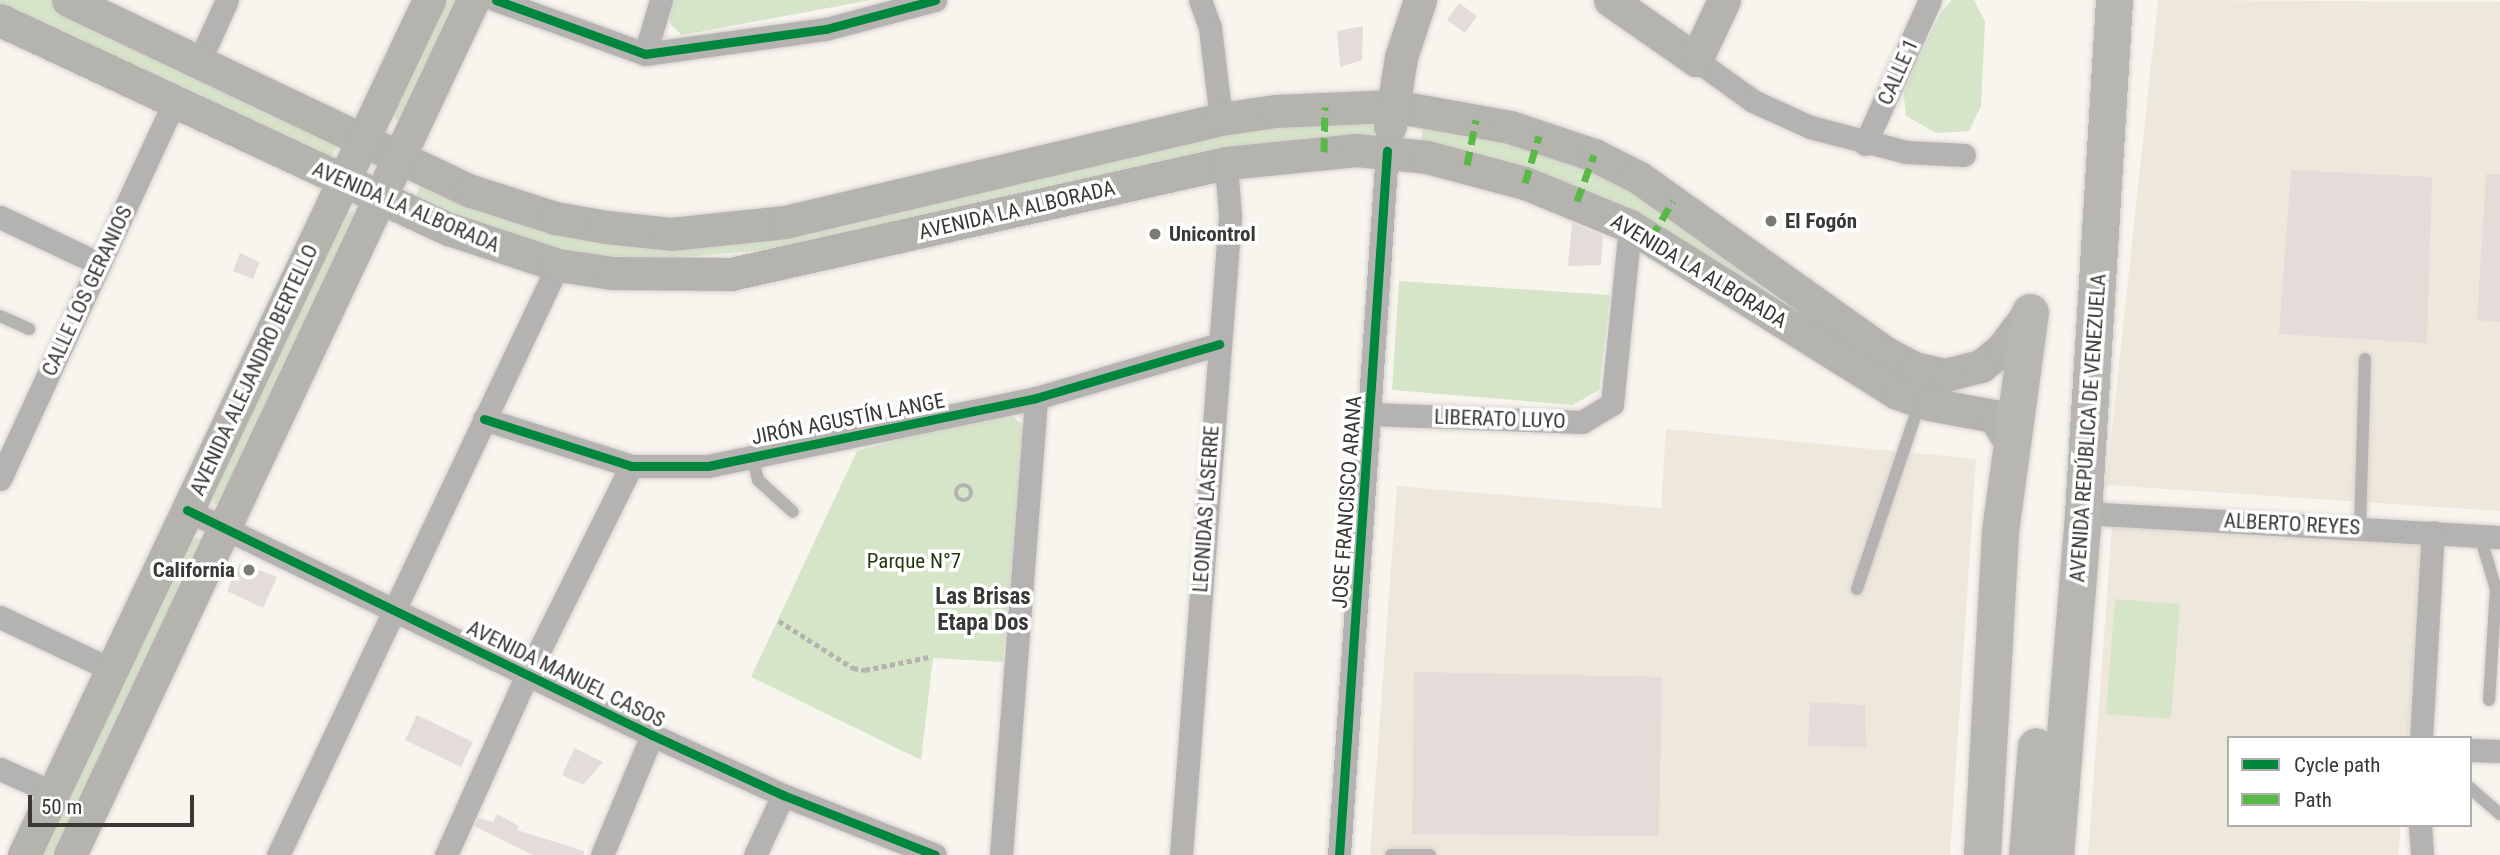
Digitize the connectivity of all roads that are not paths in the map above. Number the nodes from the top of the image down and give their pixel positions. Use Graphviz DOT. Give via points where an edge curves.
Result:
graph roads {
  1 [pos="68,0"];
  2 [pos="228,0"];
  3 [pos="429,0"];
  4 [pos="473,0"];
  5 [pos="496,0"];
  6 [pos="661,0"];
  7 [pos="935,0"];
  8 [pos="1200,0"];
  9 [pos="1420,0"];
  10 [pos="1610,0"];
  11 [pos="1724,0"];
  12 [pos="1930,0"];
  13 [pos="2114,0"];
  14 [pos="0,20"];
  15 [pos="645,54"];
  16 [pos="1696,60"];
  17 [pos="199,62"];
  18 [pos="174,102"];
  19 [pos="1393,106"];
  20 [pos="1221,120"];
  21 [pos="363,140"];
  22 [pos="1865,144"];
  23 [pos="1387,151"];
  24 [pos="1964,155"];
  25 [pos="401,158"];
  26 [pos="1226,163"];
  27 [pos="344,180"];
  28 [pos="382,198"];
  29 [pos="0,217"];
  30 [pos="1630,226"];
  31 [pos="100,264"];
  32 [pos="558,265"];
  33 [pos="2030,312"];
  34 [pos="0,316"];
  35 [pos="29,329"];
  36 [pos="1219,344"];
  37 [pos="2365,359"];
  38 [pos="1036,398"];
  39 [pos="1921,402"];
  40 [pos="1371,414"];
  41 [pos="484,419"];
  42 [pos="2010,442"];
  43 [pos="752,457"];
  44 [pos="631,466"];
  45 [pos="0,479"];
  46 [pos="187,510"];
  47 [pos="793,512"];
  48 [pos="2083,513"];
  49 [pos="2360,528"];
  50 [pos="225,529"];
  51 [pos="2433,532"];
  52 [pos="2490,536"];
  53 [pos="1857,589"];
  54 [pos="391,608"];
  55 [pos="0,617"];
  56 [pos="112,670"];
  57 [pos="527,675"];
  58 [pos="1991,695"];
  59 [pos="2489,700"];
  60 [pos="652,735"];
  61 [pos="2421,736"];
  62 [pos="2051,738"];
  63 [pos="2472,750"];
  64 [pos="2500,751"];
  65 [pos="0,769"];
  66 [pos="2472,790"];
  67 [pos="54,793"];
  68 [pos="782,795"];
  69 [pos="2500,814"];
  70 [pos="1984,818"];
  71 [pos="2420,827"];
  72 [pos="2029,838"];
  73 [pos="24,855"];
  74 [pos="70,855"];
  75 [pos="278,855"];
  76 [pos="446,855"];
  77 [pos="602,855"];
  78 [pos="755,855"];
  79 [pos="935,855"];
  80 [pos="1001,855"];
  81 [pos="1181,855"];
  82 [pos="1339,855"];
  83 [pos="1391,855"];
  84 [pos="1430,855"];
  85 [pos="1982,855"];
  86 [pos="2055,855"];
  87 [pos="2423,855"];
  1 -- 17 [label="main road, AVENIDA LA ALBORADA"];
  2 -- 17 [label="street"];
  3 -- 21 [label="main road, AVENIDA ALEJANDRO BERTELLO"];
  4 -- 25 [label="main road, AVENIDA ALEJANDRO BERTELLO"];
  5 -- 15 [label="street"];
  6 -- 15 [label="street"];
  7 -- 15 [label="street" via="826,29"];
  8 -- 20 [label="street" via="1210,28"];
  9 -- 19 [label="main road, JOSE FRANCISCO ARANA" via="1401,57"];
  10 -- 16 [label="main road"];
  11 -- 16 [label="main road"];
  12 -- 22 [label="street, CALLE 1"];
  13 -- 48 [label="main road, AVENIDA REPÚBLICA DE VENEZUELA"];
  14 -- 18 [label="main road, AVENIDA LA ALBORADA"];
  16 -- 22 [label="street" via="1753,101"];
  17 -- 21 [label="main road, AVENIDA LA ALBORADA"];
  18 -- 27 [label="main road, AVENIDA LA ALBORADA"];
  18 -- 31 [label="street, CALLE LOS GERANIOS"];
  19 -- 20 [label="main road, AVENIDA LA ALBORADA" via="1300,109"];
  19 -- 23 [label="main road, JOSE FRANCISCO ARANA"];
  19 -- 33 [label="main road, AVENIDA LA ALBORADA" via="1510,127 1594,155 1638,177 1884,352 1914,368 1952,374 1981,366 2001,350"];
  20 -- 25 [label="main road, AVENIDA LA ALBORADA" via="785,222 671,234 606,227 524,209"];
  21 -- 25 [label="main road, AVENIDA LA ALBORADA"];
  21 -- 27 [label="main road, AVENIDA ALEJANDRO BERTELLO"];
  22 -- 24 [label="street"];
  23 -- 26 [label="main road, AVENIDA LA ALBORADA" via="1324,152"];
  23 -- 30 [label="main road, AVENIDA LA ALBORADA" via="1467,165"];
  23 -- 40 [label="street, JOSE FRANCISCO ARANA"];
  25 -- 28 [label="main road, AVENIDA ALEJANDRO BERTELLO"];
  26 -- 32 [label="main road, AVENIDA LA ALBORADA" via="731,274 627,274"];
  26 -- 36 [label="street, LEONIDAS LASERRE" via="1230,217"];
  27 -- 28 [label="main road, AVENIDA LA ALBORADA"];
  27 -- 46 [label="main road, AVENIDA ALEJANDRO BERTELLO"];
  28 -- 32 [label="main road, AVENIDA LA ALBORADA" via="449,229"];
  28 -- 50 [label="main road, AVENIDA ALEJANDRO BERTELLO"];
  29 -- 31 [label="street"];
  30 -- 39 [label="main road, AVENIDA LA ALBORADA" via="1880,383"];
  30 -- 40 [label="street, LIBERATO LUYO" via="1612,404 1582,422"];
  31 -- 45 [label="street, CALLE LOS GERANIOS"];
  32 -- 41 [label="street"];
  33 -- 42 [label="main road"];
  34 -- 35 [label="lane"];
  36 -- 38 [label="street, JIRÓN AGUSTÍN LANGE"];
  36 -- 81 [label="street, LEONIDAS LASERRE"];
  37 -- 49 [label="lane"];
  38 -- 43 [label="street, JIRÓN AGUSTÍN LANGE"];
  38 -- 80 [label="street"];
  39 -- 42 [label="main road, AVENIDA LA ALBORADA" via="1990,414 2002,424"];
  39 -- 53 [label="lane"];
  40 -- 82 [label="street, JOSE FRANCISCO ARANA"];
  41 -- 44 [label="street, JIRÓN AGUSTÍN LANGE"];
  41 -- 54 [label="street"];
  42 -- 58 [label="main road"];
  43 -- 44 [label="street, JIRÓN AGUSTÍN LANGE" via="708,466"];
  43 -- 47 [label="lane" via="758,480"];
  44 -- 57 [label="street"];
  46 -- 50 [label="street, AVENIDA MANUEL CASOS"];
  46 -- 56 [label="main road, AVENIDA ALEJANDRO BERTELLO"];
  48 -- 49 [label="street, ALBERTO REYES"];
  48 -- 62 [label="main road, AVENIDA REPÚBLICA DE VENEZUELA"];
  49 -- 51 [label="street, ALBERTO REYES"];
  50 -- 54 [label="street, AVENIDA MANUEL CASOS"];
  50 -- 74 [label="main road, AVENIDA ALEJANDRO BERTELLO"];
  51 -- 52 [label="street, ALBERTO REYES"];
  51 -- 61 [label="street"];
  52 -- 59 [label="lane" via="2496,589"];
  54 -- 57 [label="street, AVENIDA MANUEL CASOS"];
  54 -- 75 [label="street"];
  55 -- 56 [label="street"];
  56 -- 67 [label="main road, AVENIDA ALEJANDRO BERTELLO"];
  57 -- 60 [label="street, AVENIDA MANUEL CASOS"];
  57 -- 76 [label="street"];
  58 -- 62 [label="main road" via="2017,738"];
  58 -- 70 [label="main road"];
  60 -- 68 [label="street, AVENIDA MANUEL CASOS"];
  60 -- 77 [label="street"];
  62 -- 72 [label="main road, AVENIDA REPÚBLICA DE VENEZUELA"];
  62 -- 86 [label="main road, AVENIDA REPÚBLICA DE VENEZUELA"];
  63 -- 64 [label="street"];
  65 -- 67 [label="street"];
  66 -- 69 [label="lane"];
  67 -- 73 [label="main road, AVENIDA ALEJANDRO BERTELLO"];
  68 -- 78 [label="street"];
  68 -- 79 [label="street, AVENIDA MANUEL CASOS"];
  70 -- 72 [label="main road" via="1990,808 2009,801 2019,804"];
  70 -- 85 [label="main road"];
  71 -- 87 [label="street"];
  83 -- 84 [label="lane"];
}
